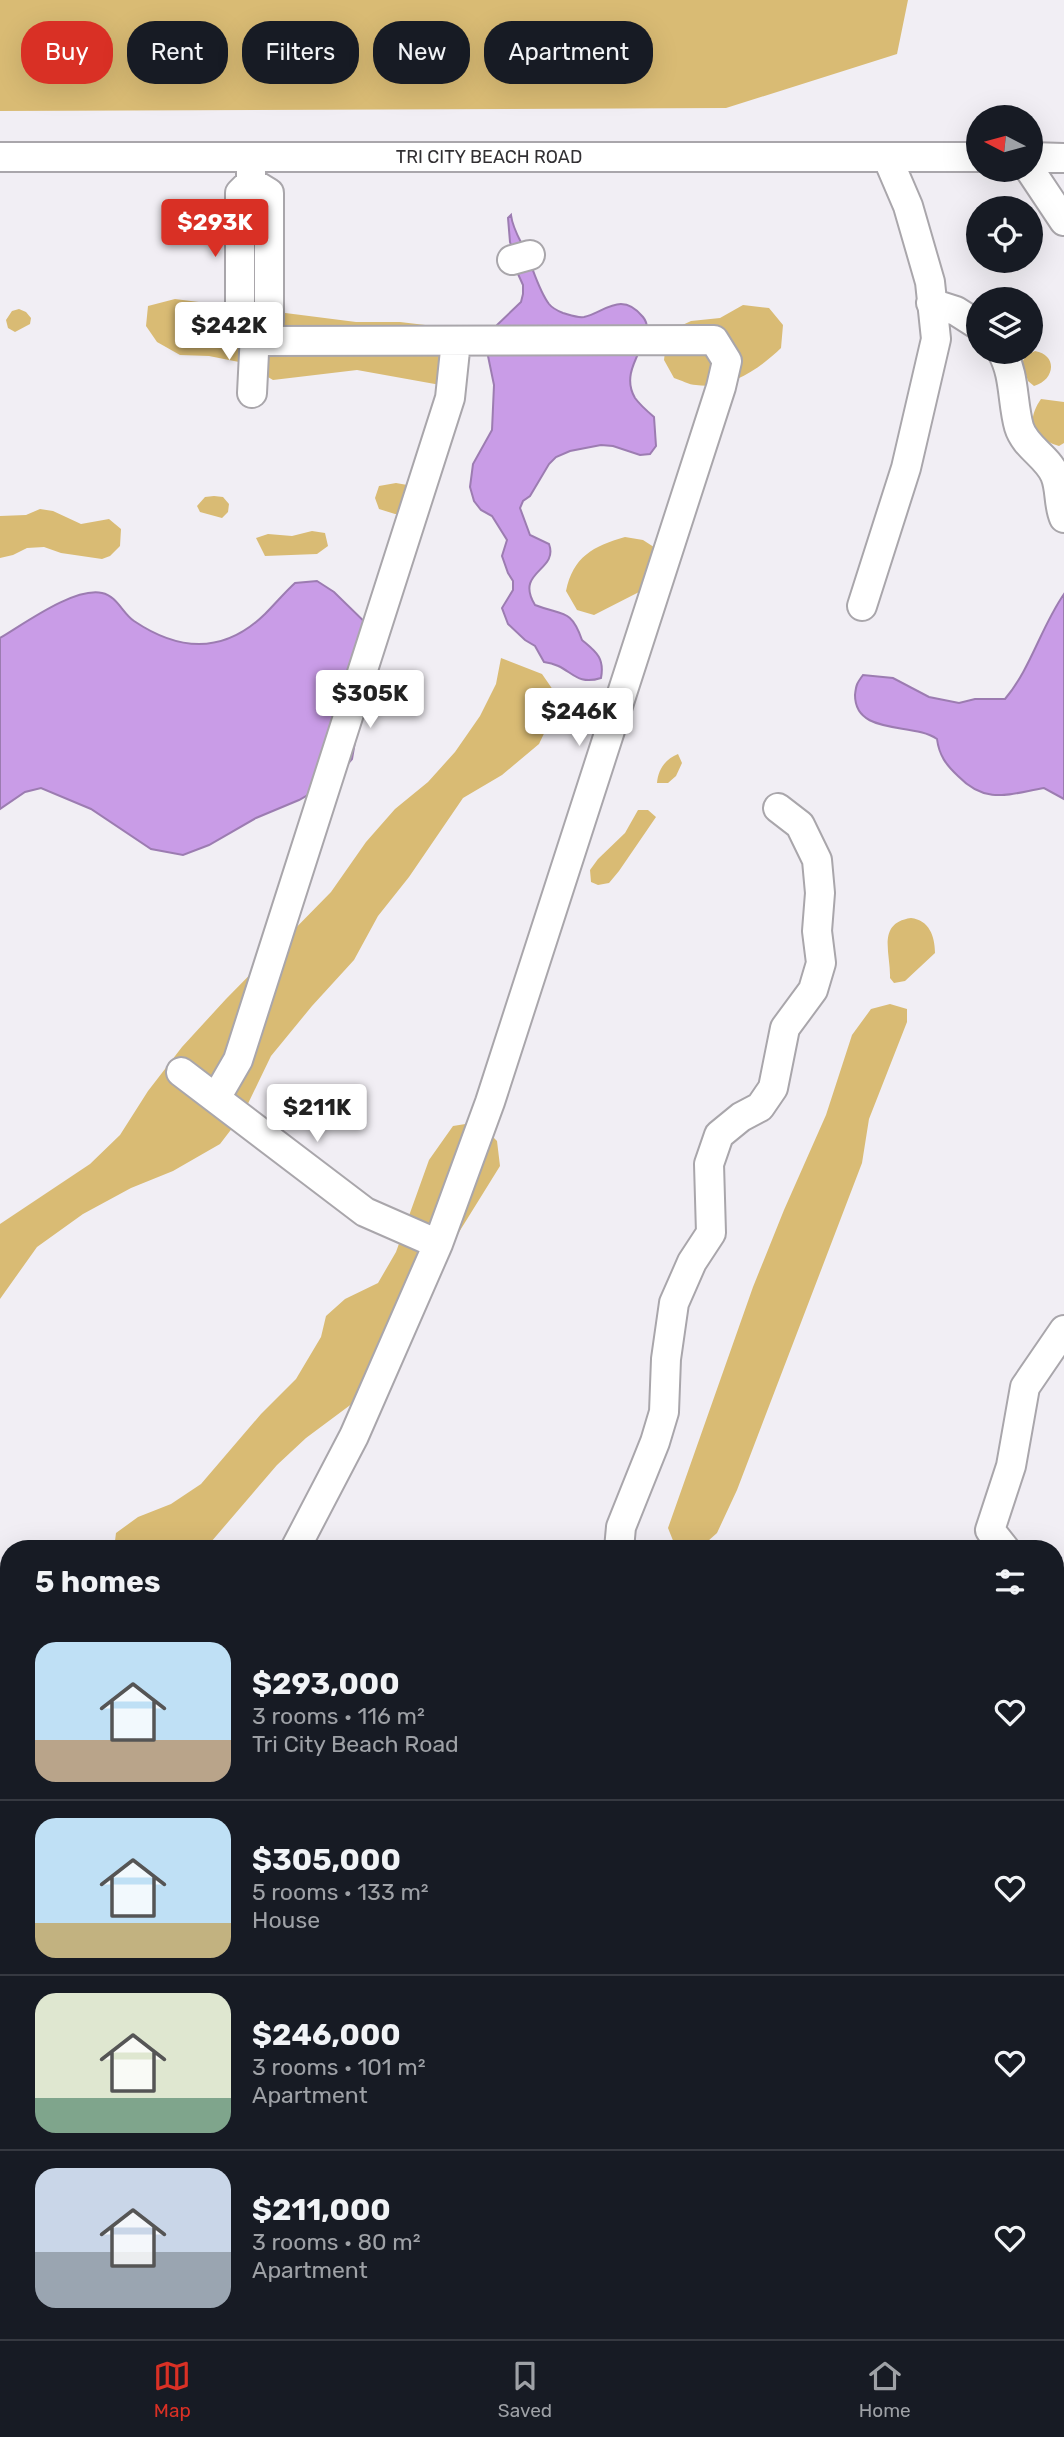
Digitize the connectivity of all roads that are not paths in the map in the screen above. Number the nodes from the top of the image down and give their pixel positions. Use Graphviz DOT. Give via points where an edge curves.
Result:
graph roads {
  1 [pos="0,157"];
  2 [pos="887,157"];
  3 [pos="966,157"];
  4 [pos="1043,158"];
  5 [pos="1064,158"];
  6 [pos="251,169"];
  7 [pos="1038,182"];
  8 [pos="1064,221"];
  9 [pos="931,303"];
  10 [pos="966,317"];
  11 [pos="255,337"];
  12 [pos="456,341"];
  13 [pos="1009,364"];
  14 [pos="252,393"];
  15 [pos="1064,518"];
  16 [pos="862,606"];
  17 [pos="778,808"];
  18 [pos="181,1072"];
  19 [pos="216,1098"];
  20 [pos="438,1244"];
  21 [pos="1064,1330"];
  22 [pos="300,1540"];
  23 [pos="620,1540"];
  24 [pos="998,1540"];
  1 -- 6 [label="street, TRI CITY BEACH ROAD"];
  2 -- 3 [label="street, TRI CITY BEACH ROAD"];
  2 -- 6 [label="street, TRI CITY BEACH ROAD"];
  2 -- 9 [label="street" via="908,206 930,282"];
  4 -- 5 [label="street"];
  6 -- 11 [label="street" via="240,193 240,319"];
  7 -- 8 [label="street"];
  9 -- 10 [label="street"];
  9 -- 16 [label="street" via="936,339 921,409"];
  11 -- 12 [label="street"];
  11 -- 14 [label="street"];
  12 -- 19 [label="street" via="450,398 442,424 238,1060"];
  12 -- 20 [label="street" via="714,340 727,362 491,1102"];
  13 -- 15 [label="street" via="1020,430 1057,479"];
  17 -- 23 [label="street" via="800,825 817,860 821,964 813,990 785,1028 774,1088 760,1107 719,1135 709,1164 711,1233 674,1303 664,1412"];
  18 -- 19 [label="street"];
  19 -- 20 [label="street" via="365,1212"];
  20 -- 22 [label="street" via="354,1436"];
  21 -- 24 [label="street" via="1025,1387 1011,1466 990,1530"];
}
